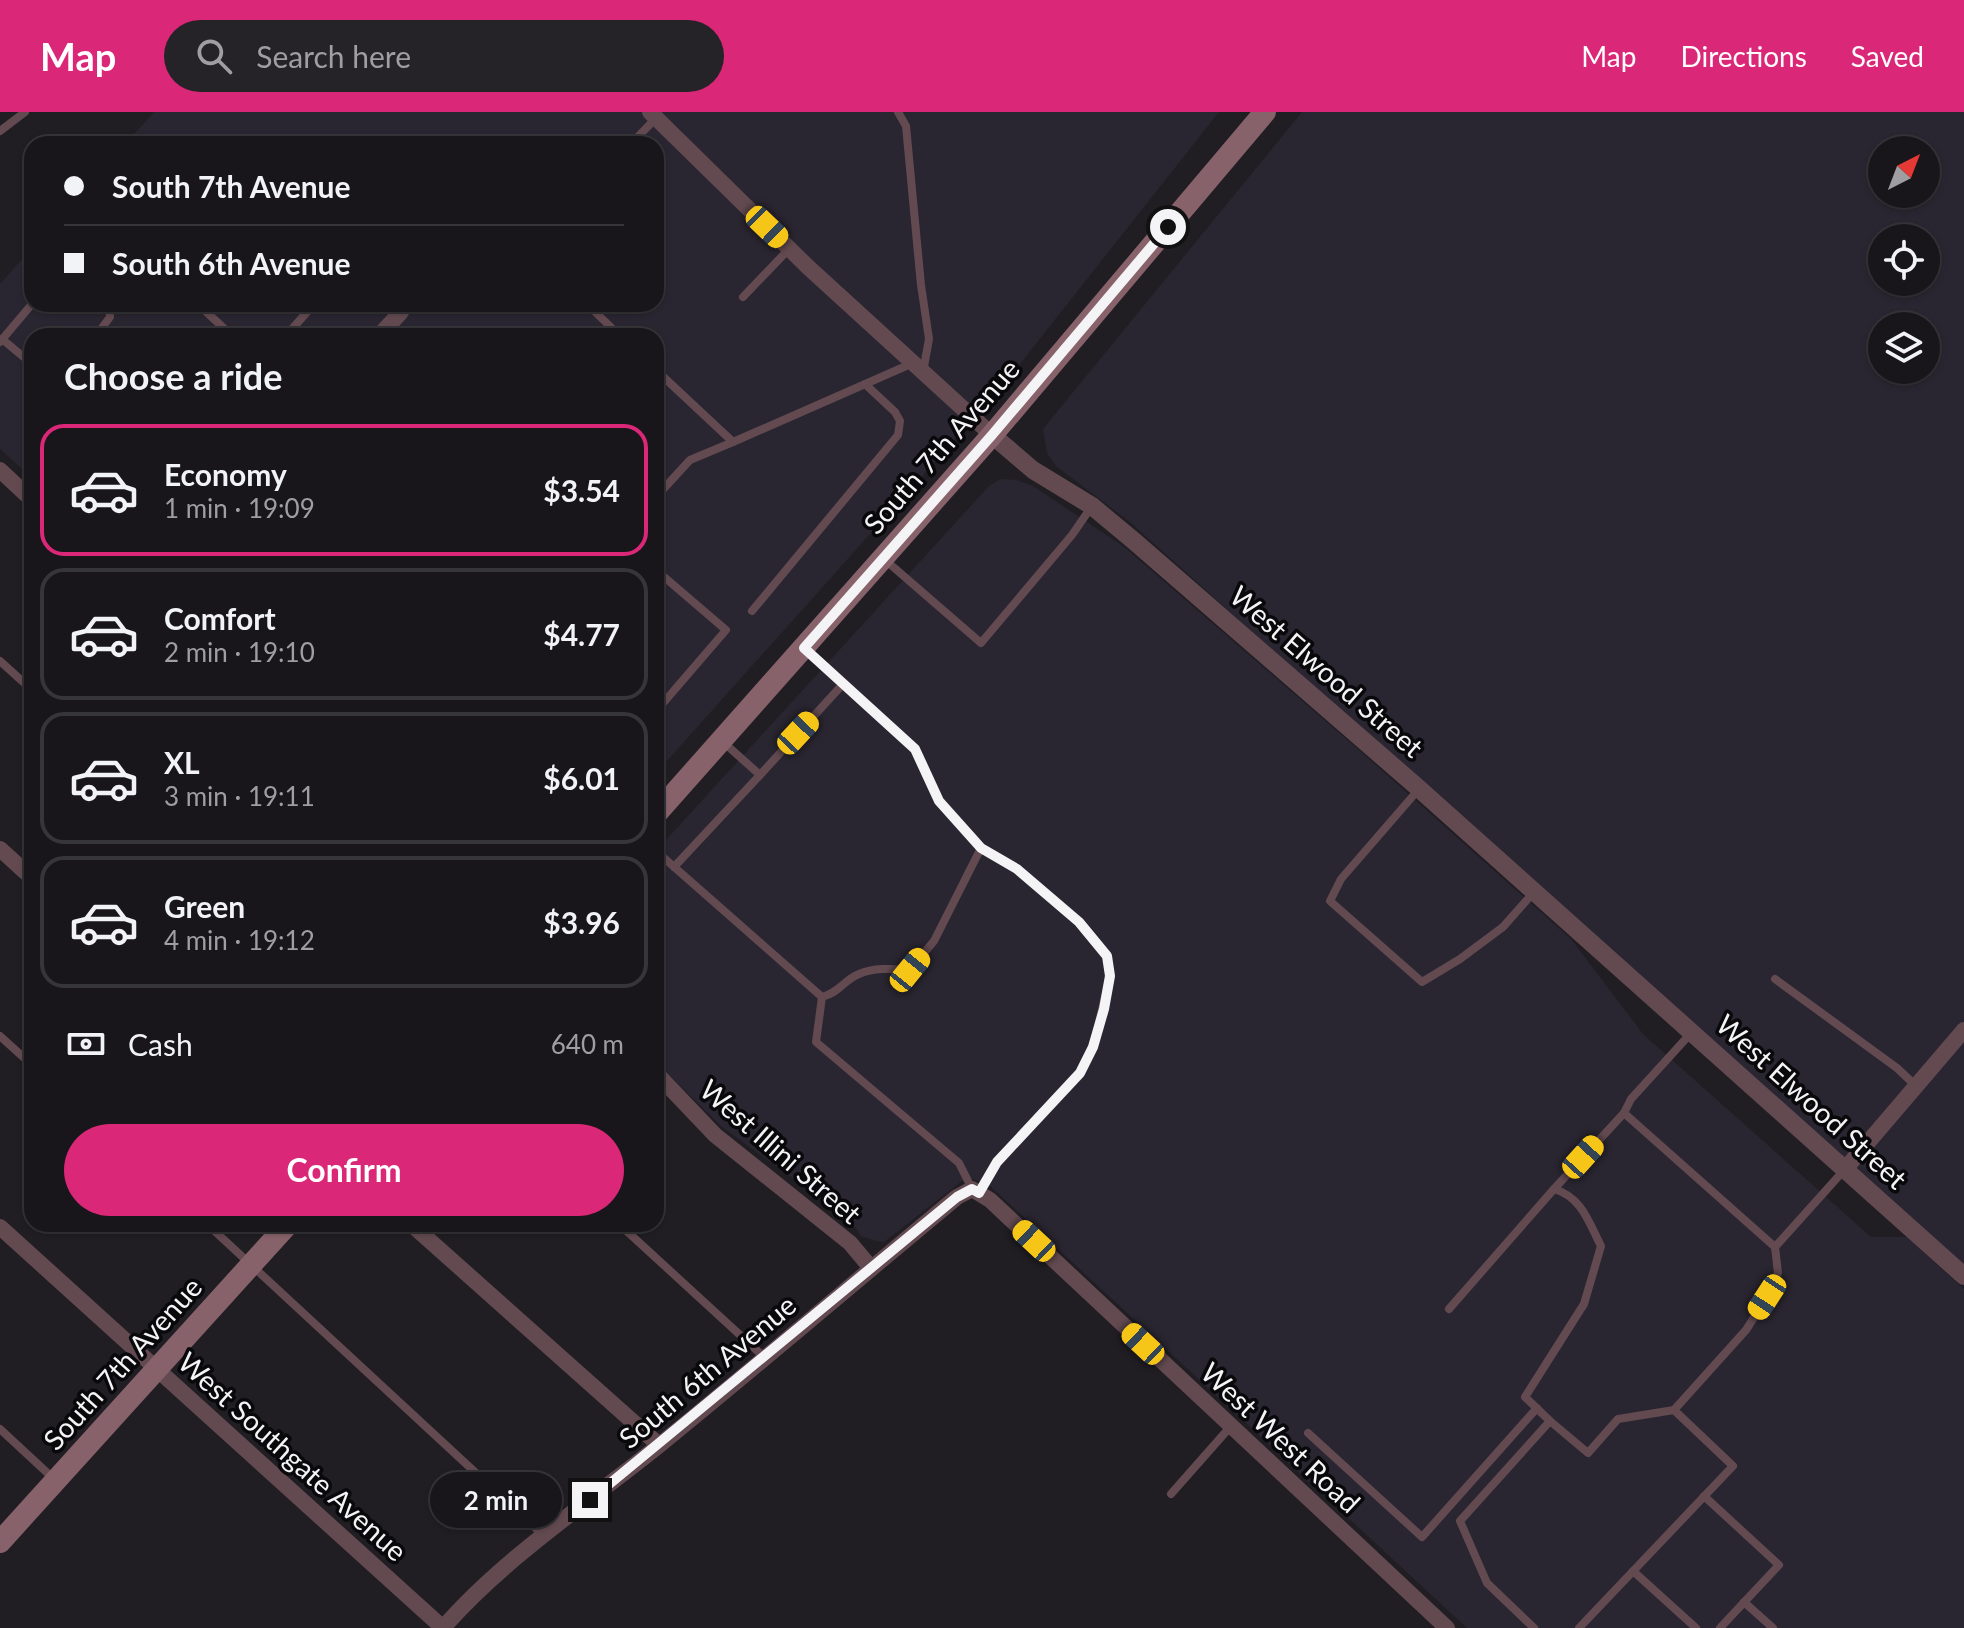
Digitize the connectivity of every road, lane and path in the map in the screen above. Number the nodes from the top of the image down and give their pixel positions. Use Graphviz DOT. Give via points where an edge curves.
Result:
graph roads {
  1 [pos="25,112"];
  2 [pos="898,112"];
  3 [pos="1265,112"];
  4 [pos="653,115"];
  5 [pos="0,131"];
  6 [pos="637,136"];
  7 [pos="789,249"];
  8 [pos="743,297"];
  9 [pos="25,312"];
  10 [pos="206,312"];
  11 [pos="307,312"];
  12 [pos="595,312"];
  13 [pos="224,328"];
  14 [pos="293,328"];
  15 [pos="612,328"];
  16 [pos="1,340"];
  17 [pos="24,358"];
  18 [pos="918,368"];
  19 [pos="664,377"];
  20 [pos="865,384"];
  21 [pos="992,435"];
  22 [pos="733,442"];
  23 [pos="0,470"];
  24 [pos="664,488"];
  25 [pos="24,492"];
  26 [pos="1092,506"];
  27 [pos="883,558"];
  28 [pos="664,577"];
  29 [pos="752,611"];
  30 [pos="804,648"];
  31 [pos="0,661"];
  32 [pos="24,683"];
  33 [pos="843,684"];
  34 [pos="664,702"];
  35 [pos="722,740"];
  36 [pos="760,775"];
  37 [pos="1419,788"];
  38 [pos="664,805"];
  39 [pos="981,848"];
  40 [pos="0,849"];
  41 [pos="664,858"];
  42 [pos="674,867"];
  43 [pos="24,871"];
  44 [pos="1535,891"];
  45 [pos="1775,979"];
  46 [pos="822,997"];
  47 [pos="1964,1030"];
  48 [pos="1692,1031"];
  49 [pos="0,1036"];
  50 [pos="24,1058"];
  51 [pos="664,1081"];
  52 [pos="1916,1086"];
  53 [pos="1624,1113"];
  54 [pos="1846,1168"];
  55 [pos="1554,1189"];
  56 [pos="975,1191"];
  57 [pos="0,1227"];
  58 [pos="216,1232"];
  59 [pos="281,1232"];
  60 [pos="420,1232"];
  61 [pos="628,1232"];
  62 [pos="1775,1247"];
  63 [pos="251,1265"];
  64 [pos="871,1268"];
  65 [pos="1964,1276"];
  66 [pos="1449,1309"];
  67 [pos="764,1357"];
  68 [pos="157,1368"];
  69 [pos="1537,1408"];
  70 [pos="1674,1410"];
  71 [pos="1550,1421"];
  72 [pos="1231,1426"];
  73 [pos="0,1429"];
  74 [pos="1308,1433"];
  75 [pos="659,1445"];
  76 [pos="56,1480"];
  77 [pos="1171,1494"];
  78 [pos="1704,1496"];
  79 [pos="544,1536"];
  80 [pos="0,1542"];
  81 [pos="1633,1571"];
  82 [pos="1744,1602"];
  83 [pos="443,1628"];
  84 [pos="1447,1628"];
  85 [pos="1534,1628"];
  86 [pos="1579,1628"];
  87 [pos="1696,1628"];
  88 [pos="1720,1628"];
  89 [pos="1773,1628"];
  1 -- 5 [label="lane"];
  2 -- 18 [label="lane" via="906,126 929,339"];
  3 -- 21 [label="main road, South 7th Avenue"];
  4 -- 6 [label="lane"];
  4 -- 7 [label="street, West Elwood Street"];
  7 -- 8 [label="lane"];
  7 -- 18 [label="street, West Elwood Street"];
  9 -- 16 [label="lane"];
  10 -- 13 [label="lane"];
  11 -- 14 [label="lane"];
  12 -- 15 [label="lane"];
  16 -- 17 [label="lane"];
  18 -- 20 [label="lane"];
  18 -- 21 [label="street, West Elwood Street"];
  19 -- 22 [label="lane"];
  20 -- 22 [label="lane"];
  20 -- 29 [label="lane" via="895,412 898,435"];
  21 -- 26 [label="street, West Elwood Street" via="1033,470"];
  21 -- 27 [label="main road, South 7th Avenue"];
  22 -- 24 [label="lane" via="690,460"];
  23 -- 25 [label="street"];
  26 -- 27 [label="lane" via="981,643"];
  26 -- 37 [label="street, West Elwood Street"];
  27 -- 30 [label="main road, South 7th Avenue"];
  28 -- 34 [label="lane" via="726,630"];
  30 -- 33 [label="lane"];
  30 -- 35 [label="main road, South 7th Avenue"];
  31 -- 32 [label="lane"];
  33 -- 36 [label="lane"];
  33 -- 39 [label="lane" via="915,749 939,801"];
  35 -- 36 [label="lane"];
  35 -- 38 [label="main road, South 7th Avenue"];
  36 -- 42 [label="lane"];
  37 -- 44 [label="street, West Elwood Street"];
  37 -- 44 [label="lane" via="1341,879 1330,901 1422,982 1503,927"];
  39 -- 46 [label="lane" via="934,941 910,970 857,974"];
  39 -- 56 [label="lane" via="1017,869 1079,922 1107,956 1110,976 1093,1047 1080,1073"];
  40 -- 43 [label="street"];
  41 -- 42 [label="lane"];
  42 -- 46 [label="lane"];
  44 -- 48 [label="street, West Elwood Street"];
  45 -- 52 [label="lane"];
  46 -- 56 [label="lane" via="816,1042 959,1163"];
  47 -- 52 [label="street"];
  48 -- 53 [label="lane"];
  48 -- 54 [label="street, West Elwood Street"];
  49 -- 50 [label="lane"];
  51 -- 64 [label="street, West Illini Street" via="715,1135 850,1243"];
  52 -- 54 [label="street"];
  53 -- 55 [label="lane"];
  53 -- 62 [label="lane"];
  54 -- 62 [label="lane"];
  54 -- 65 [label="street, West Elwood Street"];
  55 -- 66 [label="lane"];
  55 -- 69 [label="lane" via="1579,1204 1601,1246 1584,1304 1525,1397"];
  56 -- 64 [label="street, South 6th Avenue" via="957,1197"];
  56 -- 72 [label="street, West West Road"];
  57 -- 68 [label="street, West Southgate Avenue"];
  58 -- 63 [label="lane"];
  59 -- 63 [label="main road, South 7th Avenue"];
  60 -- 75 [label="street"];
  61 -- 67 [label="lane"];
  62 -- 70 [label="lane" via="1778,1273 1767,1297 1746,1330"];
  63 -- 68 [label="main road, South 7th Avenue"];
  63 -- 79 [label="lane"];
  64 -- 67 [label="street, South 6th Avenue"];
  67 -- 75 [label="street, South 6th Avenue"];
  68 -- 76 [label="main road, South 7th Avenue"];
  68 -- 83 [label="street, West Southgate Avenue"];
  69 -- 71 [label="lane"];
  69 -- 74 [label="lane" via="1422,1537"];
  70 -- 71 [label="lane" via="1618,1419 1588,1453"];
  70 -- 78 [label="lane" via="1733,1466"];
  71 -- 85 [label="lane" via="1460,1521 1487,1583"];
  72 -- 77 [label="lane"];
  72 -- 84 [label="street, West West Road"];
  73 -- 76 [label="lane"];
  75 -- 79 [label="street, South 6th Avenue"];
  76 -- 80 [label="main road, South 7th Avenue"];
  78 -- 81 [label="lane"];
  78 -- 82 [label="lane" via="1779,1565"];
  79 -- 83 [label="street, South 6th Avenue"];
  81 -- 86 [label="lane"];
  81 -- 87 [label="lane"];
  82 -- 88 [label="lane"];
  82 -- 89 [label="lane"];
}
